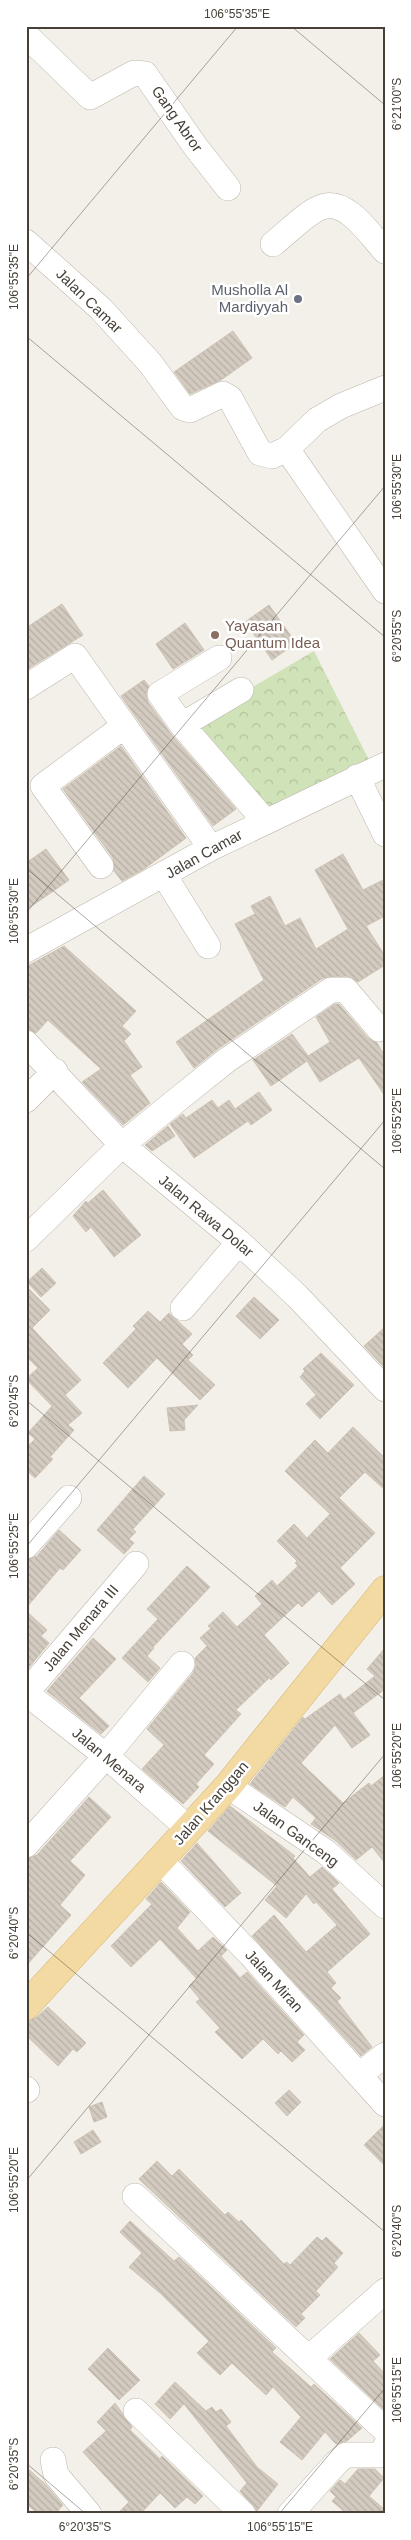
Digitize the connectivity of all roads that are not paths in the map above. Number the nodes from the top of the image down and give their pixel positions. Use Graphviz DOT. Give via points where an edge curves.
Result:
graph roads {
  1 [pos="26,35"];
  2 [pos="228,188"];
  3 [pos="26,242"];
  4 [pos="273,244"];
  5 [pos="385,251"];
  6 [pos="385,388"];
  7 [pos="287,449"];
  8 [pos="381,577"];
  9 [pos="219,658"];
  10 [pos="26,687"];
  11 [pos="241,690"];
  12 [pos="182,725"];
  13 [pos="124,726"];
  14 [pos="385,765"];
  15 [pos="357,778"];
  16 [pos="259,813"];
  17 [pos="385,834"];
  18 [pos="211,848"];
  19 [pos="101,866"];
  20 [pos="164,875"];
  21 [pos="208,946"];
  22 [pos="26,950"];
  23 [pos="385,1027"];
  24 [pos="26,1043"];
  25 [pos="55,1071"];
  26 [pos="26,1100"];
  27 [pos="122,1145"];
  28 [pos="26,1239"];
  29 [pos="239,1242"];
  30 [pos="183,1308"];
  31 [pos="385,1389"];
  32 [pos="69,1498"];
  33 [pos="26,1546"];
  34 [pos="136,1564"];
  35 [pos="385,1590"];
  36 [pos="182,1664"];
  37 [pos="26,1693"];
  38 [pos="106,1756"];
  39 [pos="228,1786"];
  40 [pos="190,1829"];
  41 [pos="26,1845"];
  42 [pos="160,1860"];
  43 [pos="385,1906"];
  44 [pos="29,1999"];
  45 [pos="385,2055"];
  46 [pos="359,2075"];
  47 [pos="385,2104"];
  48 [pos="135,2196"];
  49 [pos="385,2291"];
  50 [pos="309,2358"];
  51 [pos="136,2412"];
  52 [pos="385,2430"];
  53 [pos="383,2453"];
  54 [pos="53,2460"];
  55 [pos="89,2514"];
  56 [pos="243,2514"];
  57 [pos="290,2514"];
  1 -- 2 [label="street, Gang Abror" via="90,97 134,73 145,74"];
  3 -- 7 [label="street, Jalan Camar" via="101,309 150,363 183,408 190,410 223,394 230,398 260,453 272,456"];
  4 -- 5 [label="street" via="322,207 337,206 353,217"];
  6 -- 7 [label="street" via="317,420"];
  7 -- 8 [label="street"];
  9 -- 12 [label="street" via="160,694"];
  10 -- 13 [label="street" via="76,656"];
  11 -- 12 [label="street"];
  12 -- 16 [label="street"];
  13 -- 18 [label="street"];
  13 -- 19 [label="street" via="43,786"];
  14 -- 15 [label="street, Jalan Camar"];
  15 -- 16 [label="street, Jalan Camar"];
  15 -- 17 [label="street"];
  16 -- 18 [label="street, Jalan Camar"];
  18 -- 20 [label="street, Jalan Camar"];
  20 -- 21 [label="street"];
  20 -- 22 [label="street, Jalan Camar"];
  23 -- 27 [label="street" via="379,1029 346,990 330,990 227,1060"];
  24 -- 25 [label="street, Jalan Rawa Dolar"];
  25 -- 26 [label="street"];
  25 -- 27 [label="street, Jalan Rawa Dolar"];
  27 -- 28 [label="street"];
  27 -- 29 [label="street, Jalan Rawa Dolar"];
  29 -- 30 [label="street"];
  29 -- 31 [label="street, Jalan Rawa Dolar" via="297,1296"];
  32 -- 33 [label="street"];
  34 -- 37 [label="street, Jalan Menara III"];
  35 -- 39 [label="main road, Jalan Kranggan"];
  36 -- 38 [label="street"];
  37 -- 38 [label="street, Jalan Menara"];
  38 -- 40 [label="street, Jalan Menara"];
  38 -- 41 [label="street"];
  39 -- 40 [label="main road, Jalan Kranggan"];
  39 -- 43 [label="street, Jalan Ganceng" via="326,1852"];
  40 -- 42 [label="main road, Jalan Kranggan"];
  42 -- 44 [label="main road, Jalan Kranggan"];
  42 -- 46 [label="street, Jalan Miran" via="251,1954"];
  45 -- 46 [label="street"];
  46 -- 47 [label="street, Jalan Miran"];
  48 -- 50 [label="street"];
  49 -- 50 [label="street"];
  50 -- 52 [label="street"];
  51 -- 56 [label="street"];
  53 -- 57 [label="street" via="346,2455"];
  54 -- 55 [label="street" via="56,2474"];
}
